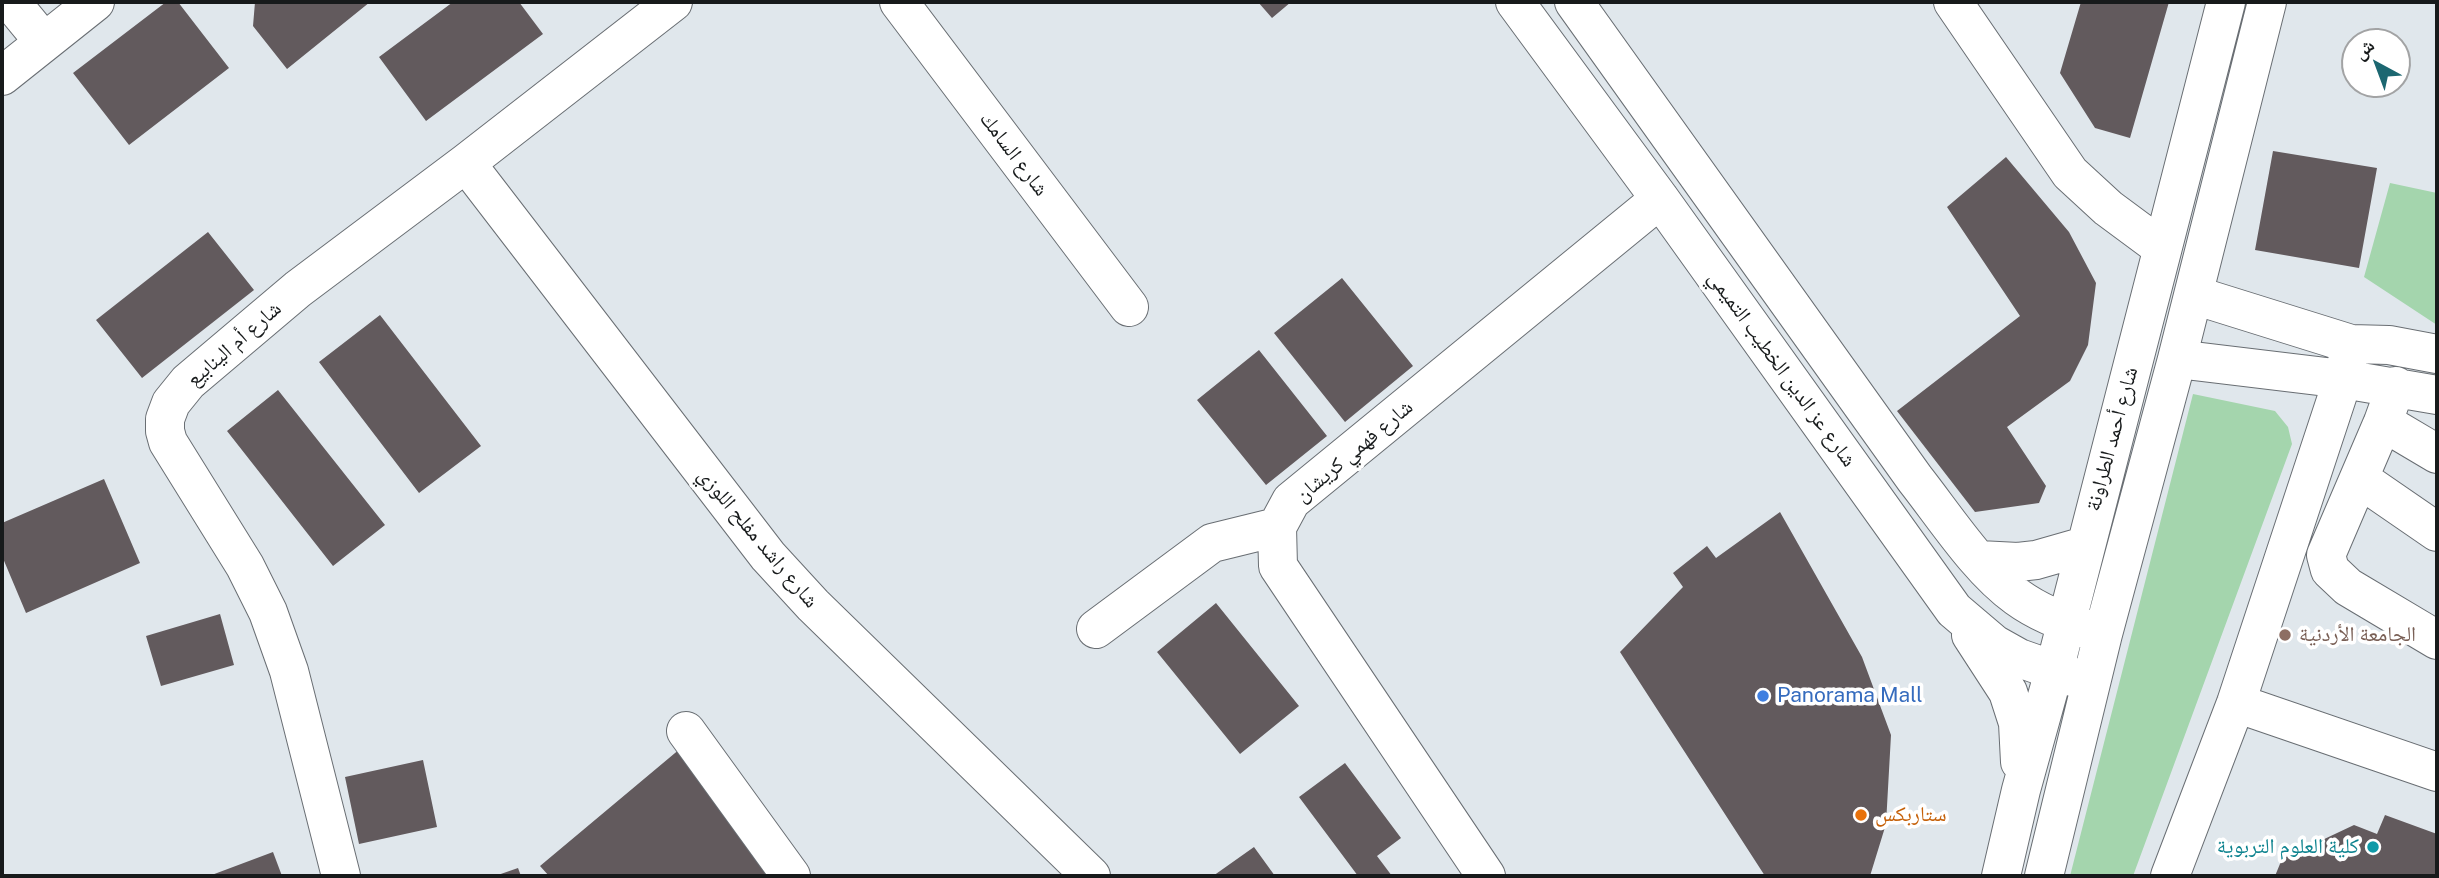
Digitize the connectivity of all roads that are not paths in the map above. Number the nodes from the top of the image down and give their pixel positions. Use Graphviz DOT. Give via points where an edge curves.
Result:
graph roads {
  1 [pos="11,2"];
  2 [pos="95,2"];
  3 [pos="673,2"];
  4 [pos="899,2"];
  5 [pos="1515,2"];
  6 [pos="1574,2"];
  7 [pos="1953,2"];
  8 [pos="2226,2"];
  9 [pos="2267,2"];
  10 [pos="44,42"];
  11 [pos="2,76"];
  12 [pos="466,163"];
  13 [pos="1660,199"];
  14 [pos="2162,248"];
  15 [pos="2194,295"];
  16 [pos="1129,307"];
  17 [pos="2437,354"];
  18 [pos="2178,359"];
  19 [pos="2347,361"];
  20 [pos="2396,386"];
  21 [pos="2437,395"];
  22 [pos="2384,422"];
  23 [pos="2437,454"];
  24 [pos="2360,479"];
  25 [pos="1277,527"];
  26 [pos="2437,532"];
  27 [pos="2085,546"];
  28 [pos="1979,560"];
  29 [pos="1954,610"];
  30 [pos="2065,623"];
  31 [pos="1096,629"];
  32 [pos="2103,634"];
  33 [pos="2437,640"];
  34 [pos="2054,671"];
  35 [pos="2090,683"];
  36 [pos="2236,703"];
  37 [pos="686,731"];
  38 [pos="2437,772"];
  39 [pos="2021,790"];
  40 [pos="341,876"];
  41 [pos="791,876"];
  42 [pos="1091,876"];
  43 [pos="1486,876"];
  44 [pos="2001,876"];
  45 [pos="2044,876"];
  46 [pos="2170,876"];
  1 -- 10 [label="street"];
  2 -- 10 [label="street"];
  3 -- 12 [label="street, شارع أم الينابيع"];
  4 -- 16 [label="street, شارع السامك"];
  5 -- 13 [label="street, شارع عز الدين الخطيب التميمي"];
  6 -- 28 [label="street, شارع عز الدين الخطيب التميمي" via="1915,480"];
  7 -- 14 [label="street" via="2070,173"];
  8 -- 14 [label="street, شارع أحمد الطراونة"];
  9 -- 15 [label="street, شارع أحمد الطراونة"];
  10 -- 11 [label="street"];
  12 -- 40 [label="street, شارع أم الينابيع" via="288,297 188,382 165,419 168,442 268,612 289,671"];
  12 -- 42 [label="street, شارع راشد مفلح اللوزي" via="768,556 813,606"];
  13 -- 25 [label="street, شارع فهمي كريشان" via="1292,501"];
  13 -- 29 [label="street, شارع عز الدين الخطيب التميمي"];
  14 -- 27 [label="street, شارع أحمد الطراونة"];
  15 -- 18 [label="street, شارع أحمد الطراونة"];
  15 -- 19 [label="street"];
  17 -- 19 [label="street" via="2389,345"];
  18 -- 19 [label="street"];
  18 -- 32 [label="street, شارع أحمد الطراونة"];
  19 -- 20 [label="street"];
  19 -- 36 [label="street"];
  20 -- 21 [label="street"];
  20 -- 22 [label="street"];
  22 -- 23 [label="street"];
  22 -- 24 [label="street"];
  24 -- 26 [label="street"];
  24 -- 33 [label="street" via="2326,555 2330,570 2348,587"];
  25 -- 31 [label="street" via="1212,542"];
  25 -- 43 [label="street" via="1278,566"];
  27 -- 28 [label="street" via="2036,560"];
  27 -- 30 [label="street, شارع أحمد الطراونة"];
  28 -- 30 [label="street, شارع عز الدين الخطيب التميمي" via="2016,596"];
  29 -- 34 [label="street, شارع عز الدين الخطيب التميمي" via="1994,644"];
  29 -- 39 [label="street" via="2008,692 2018,723"];
  30 -- 32 [label="street, شارع عز الدين الخطيب التميمي"];
  30 -- 34 [label="street, شارع أحمد الطراونة"];
  32 -- 35 [label="street, شارع أحمد الطراونة"];
  34 -- 35 [label="street, شارع عز الدين الخطيب التميمي"];
  34 -- 39 [label="street, شارع أحمد الطراونة"];
  35 -- 45 [label="street, شارع أحمد الطراونة"];
  36 -- 38 [label="street"];
  36 -- 46 [label="street"];
  37 -- 41 [label="street"];
  39 -- 44 [label="street, شارع أحمد الطراونة"];
}
